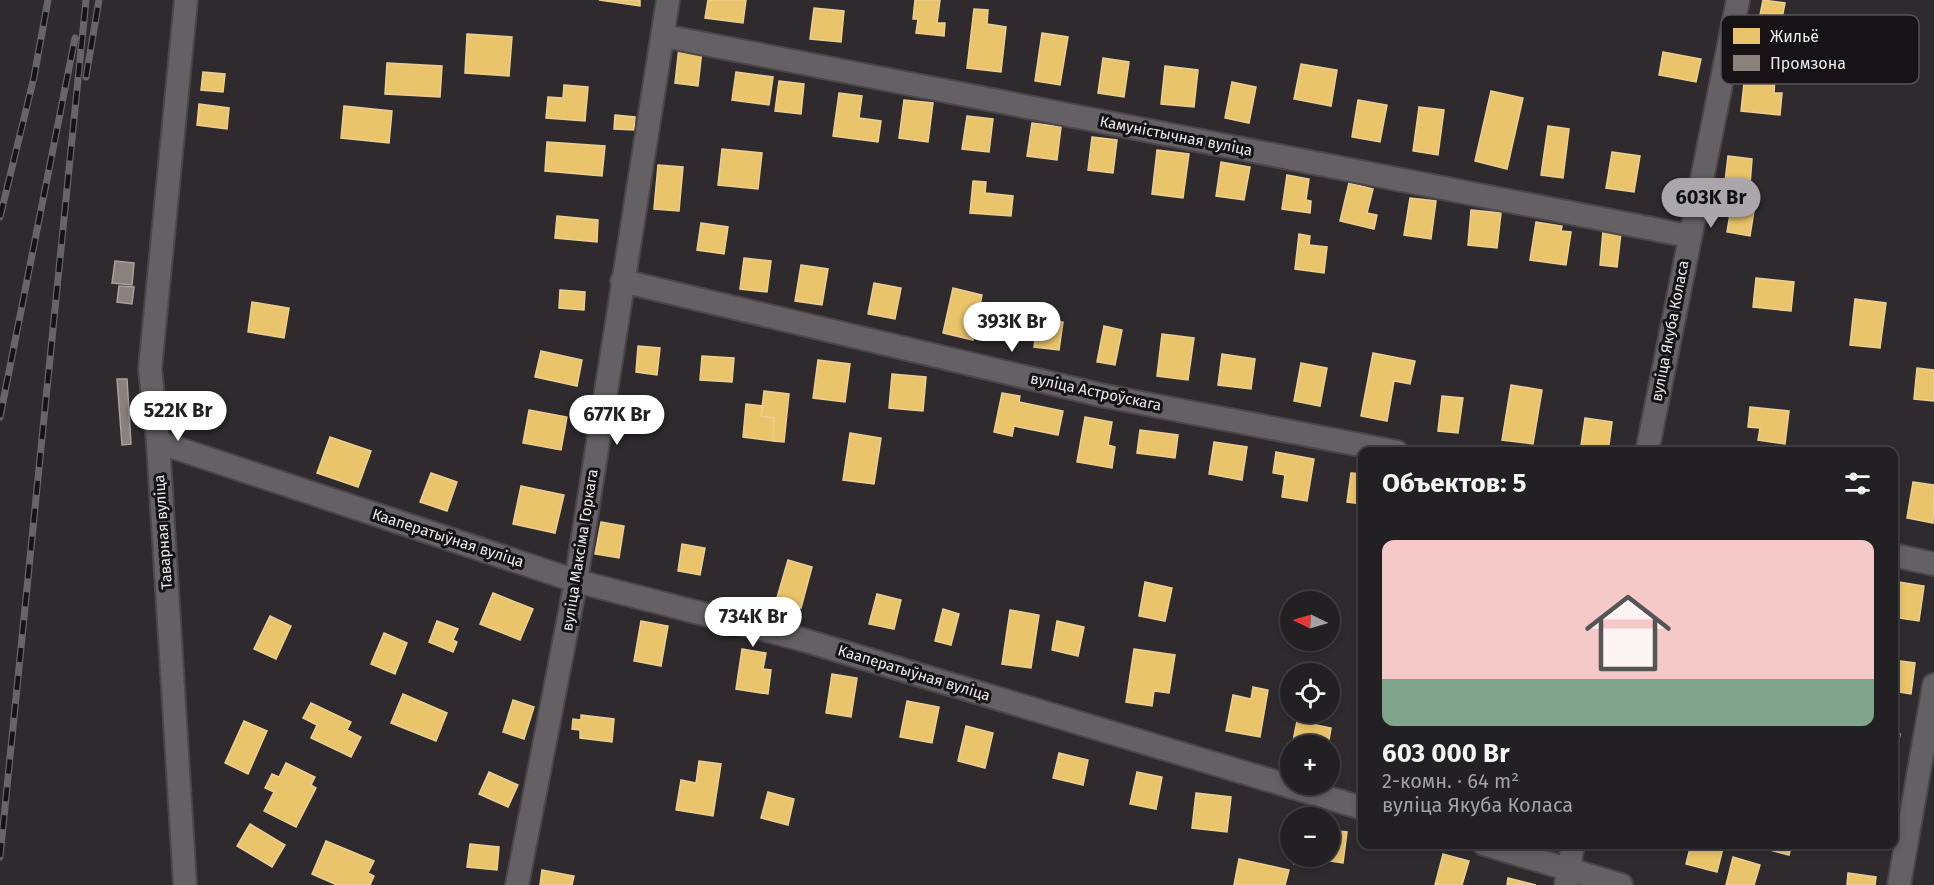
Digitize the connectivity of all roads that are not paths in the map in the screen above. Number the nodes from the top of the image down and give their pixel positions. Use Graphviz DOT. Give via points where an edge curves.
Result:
graph roads {
  1 [pos="186,0"];
  2 [pos="668,0"];
  3 [pos="1738,0"];
  4 [pos="1735,15"];
  5 [pos="664,36"];
  6 [pos="1721,82"];
  7 [pos="1689,236"];
  8 [pos="622,281"];
  9 [pos="158,442"];
  10 [pos="1370,447"];
  11 [pos="1648,447"];
  12 [pos="1898,556"];
  13 [pos="1934,564"];
  14 [pos="576,581"];
  15 [pos="1934,685"];
  16 [pos="1927,767"];
  17 [pos="1358,807"];
  18 [pos="1497,849"];
  19 [pos="1572,849"];
  20 [pos="1567,877"];
  21 [pos="185,885"];
  22 [pos="517,885"];
  23 [pos="1621,885"];
  24 [pos="1899,885"];
  1 -- 9 [label="street, Таварная вуліца" via="150,369"];
  2 -- 5 [label="street, вуліца Максіма Горкага"];
  3 -- 4 [label="street, вуліца Якуба Коласа"];
  5 -- 7 [label="street, Камуністычная вуліца"];
  5 -- 8 [label="street, вуліца Максіма Горкага"];
  6 -- 7 [label="street, вуліца Якуба Коласа"];
  7 -- 11 [label="street, вуліца Якуба Коласа"];
  8 -- 10 [label="street, вуліца Астроўскага" via="1105,396"];
  8 -- 14 [label="street, вуліца Максіма Горкага"];
  9 -- 14 [label="street, Кааператыўная вуліца"];
  9 -- 21 [label="street, Таварная вуліца"];
  12 -- 13 [label="street"];
  14 -- 17 [label="street, Кааператыўная вуліца" via="800,639"];
  14 -- 22 [label="street, вуліца Максіма Горкага"];
  15 -- 16 [label="street"];
  16 -- 24 [label="street"];
  18 -- 20 [label="street"];
  19 -- 20 [label="street"];
  20 -- 23 [label="street"];
}
